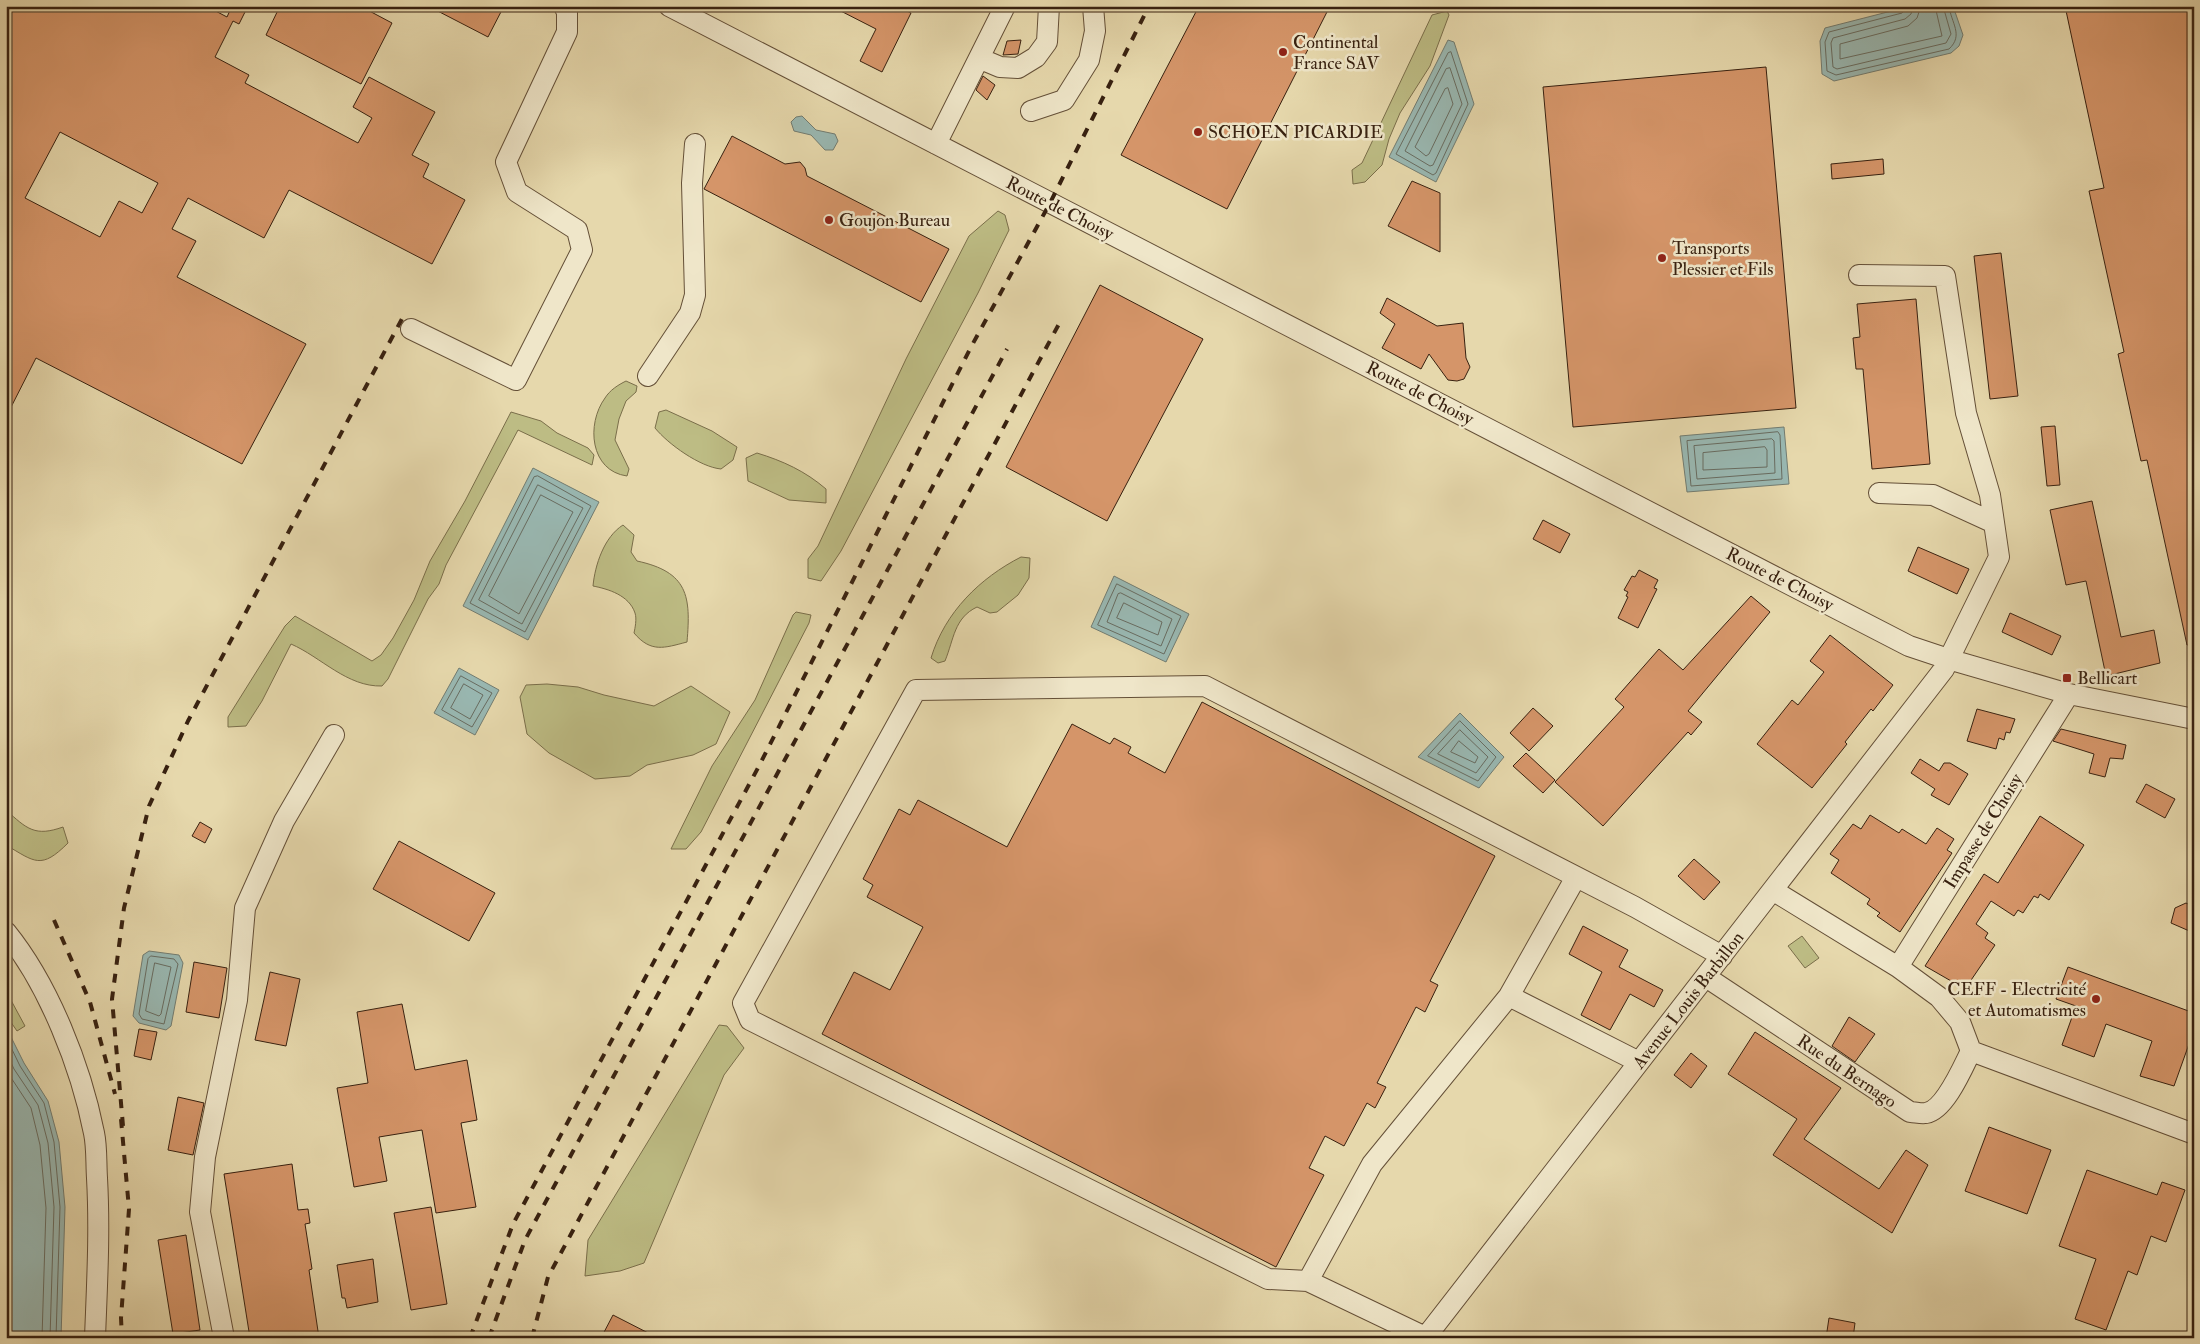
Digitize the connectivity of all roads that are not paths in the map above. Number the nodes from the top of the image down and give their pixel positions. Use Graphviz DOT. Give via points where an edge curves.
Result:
graph roads {
  1 [pos="564,6"];
  2 [pos="669,6"];
  3 [pos="1005,6"];
  4 [pos="1049,6"];
  5 [pos="1092,6"];
  6 [pos="981,59"];
  7 [pos="1031,111"];
  8 [pos="695,144"];
  9 [pos="936,144"];
  10 [pos="1859,275"];
  11 [pos="412,329"];
  12 [pos="648,376"];
  13 [pos="1879,493"];
  14 [pos="1994,523"];
  15 [pos="1948,659"];
  16 [pos="2069,694"];
  17 [pos="2194,719"];
  18 [pos="334,735"];
  19 [pos="1576,877"];
  20 [pos="1774,891"];
  21 [pos="6,932"];
  22 [pos="1722,956"];
  23 [pos="1898,967"];
  24 [pos="1706,977"];
  25 [pos="1509,996"];
  26 [pos="1971,1051"];
  27 [pos="1640,1062"];
  28 [pos="2194,1134"];
  29 [pos="1308,1282"];
  30 [pos="1425,1337"];
  31 [pos="95,1338"];
  32 [pos="224,1338"];
  1 -- 11 [label="street" via="567,32 506,162 517,192 577,230 582,250 516,380"];
  2 -- 9 [label="street, Route de Choisy"];
  3 -- 6 [label="street"];
  4 -- 6 [label="street" via="1048,42 1026,65 1000,67"];
  5 -- 7 [label="street" via="1095,31 1089,60 1064,100"];
  6 -- 9 [label="street"];
  8 -- 12 [label="street" via="692,183 695,295 690,313"];
  9 -- 15 [label="street, Route de Choisy" via="1908,646"];
  10 -- 14 [label="street, Avenue Louis Barbillon" via="1945,276 1966,413 1990,495"];
  13 -- 14 [label="street" via="1933,496"];
  14 -- 15 [label="street, Avenue Louis Barbillon" via="2000,557"];
  15 -- 16 [label="street, Route de Choisy"];
  15 -- 20 [label="street, Avenue Louis Barbillon" via="1944,669"];
  16 -- 17 [label="street, Route de Choisy"];
  16 -- 23 [label="street, Impasse de Choisy"];
  18 -- 32 [label="street" via="284,821 245,908 236,1000 205,1157 200,1212"];
  19 -- 22 [label="street"];
  19 -- 25 [label="street"];
  19 -- 29 [label="street" via="1205,686 916,690 743,1003 750,1020 1268,1278"];
  20 -- 22 [label="street, Avenue Louis Barbillon"];
  20 -- 23 [label="street"];
  21 -- 31 [label="street" via="57,1016 72,1054 94,1134 100,1223"];
  22 -- 24 [label="street, Avenue Louis Barbillon"];
  23 -- 26 [label="street" via="1938,997 1960,1022"];
  24 -- 26 [label="street, Rue du Bernago" via="1910,1112 1927,1113 1941,1103"];
  24 -- 27 [label="street, Avenue Louis Barbillon"];
  25 -- 27 [label="street"];
  25 -- 29 [label="street" via="1372,1164"];
  26 -- 28 [label="street"];
  27 -- 30 [label="street, Avenue Louis Barbillon"];
  29 -- 30 [label="street"];
}
